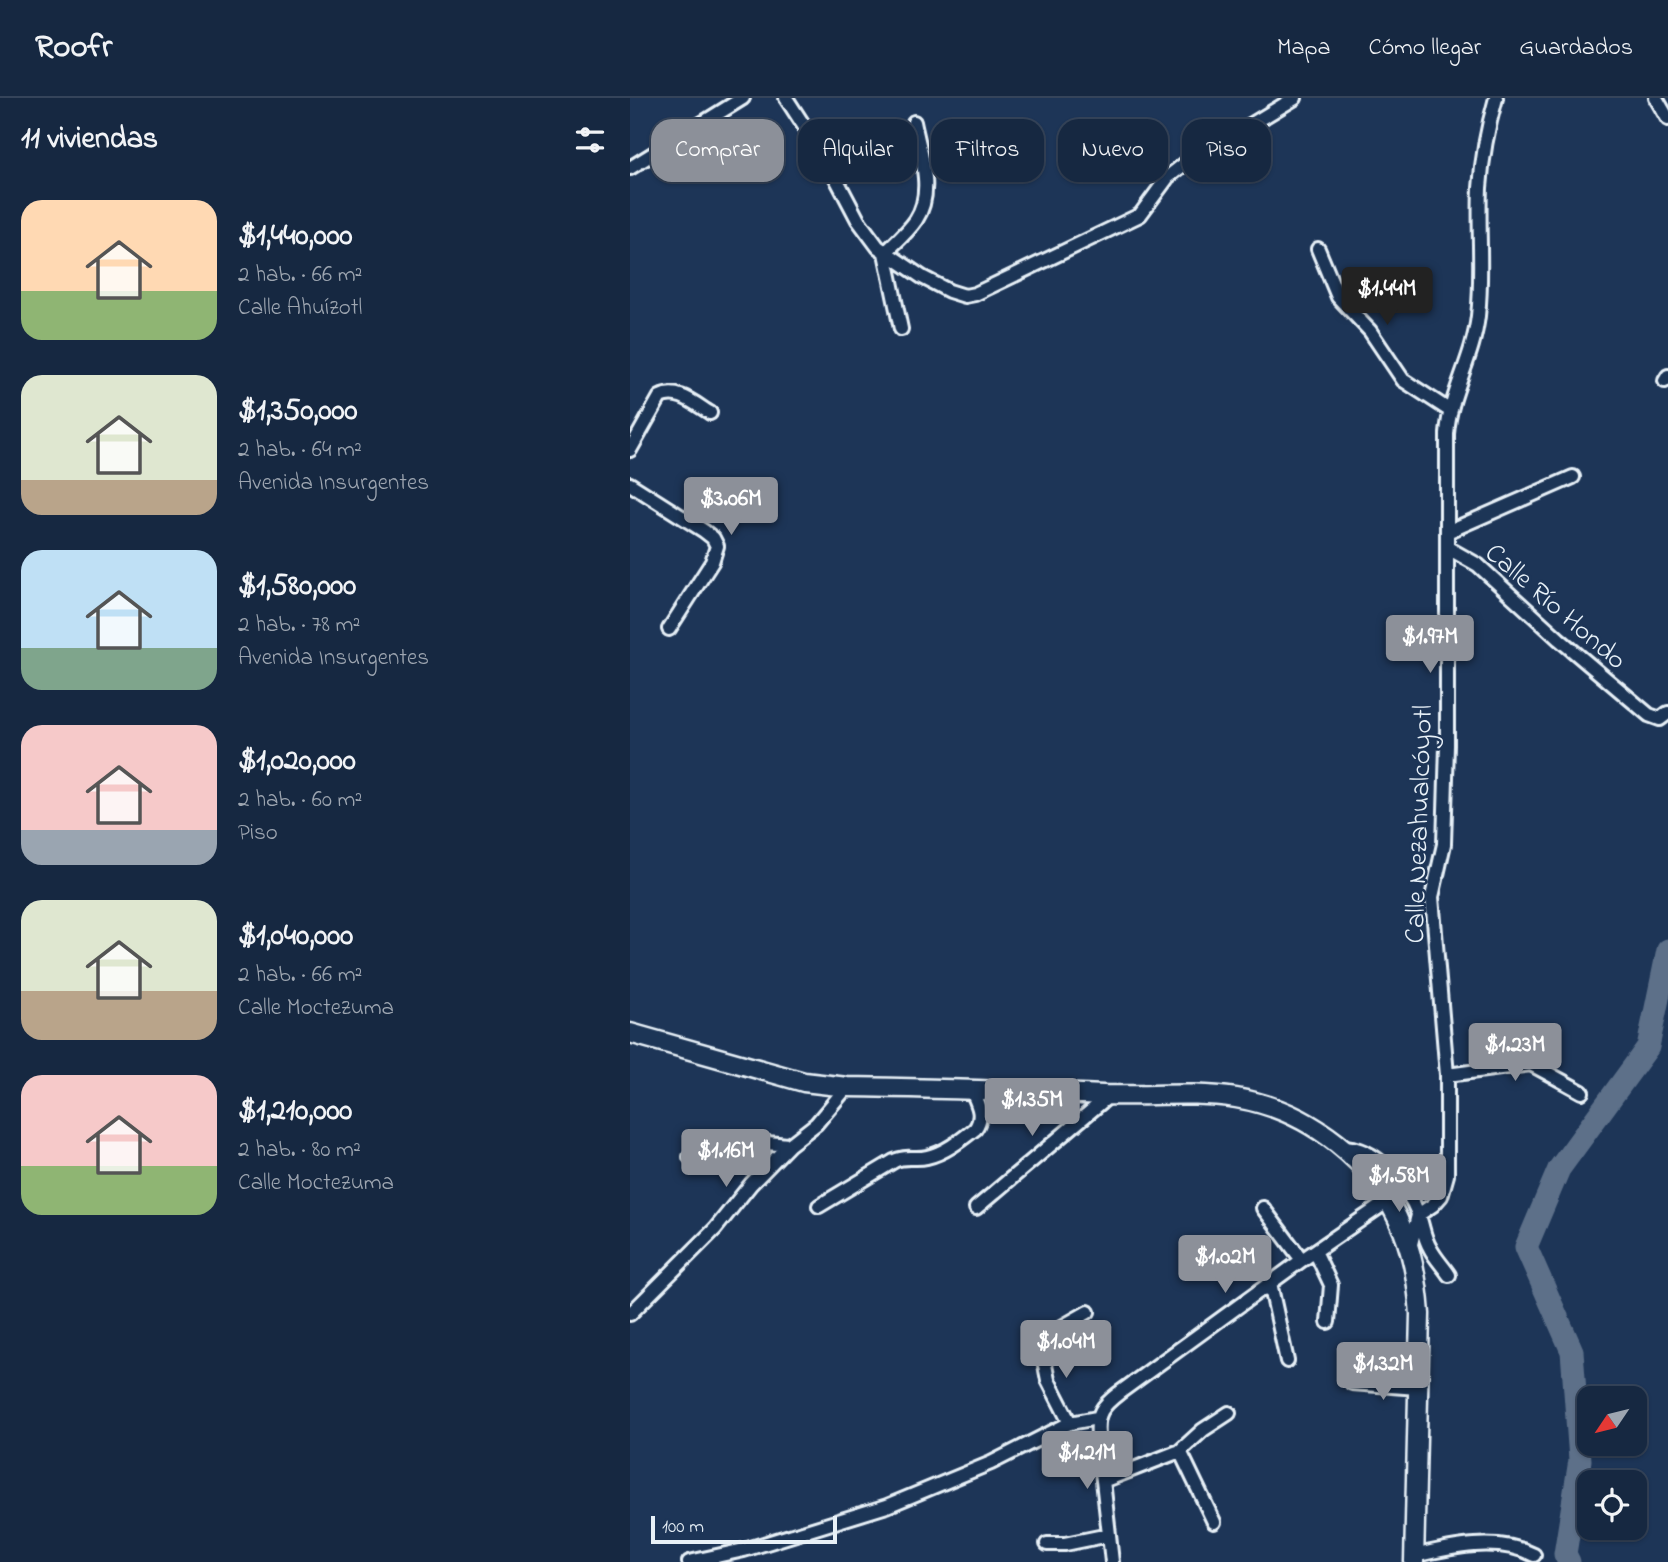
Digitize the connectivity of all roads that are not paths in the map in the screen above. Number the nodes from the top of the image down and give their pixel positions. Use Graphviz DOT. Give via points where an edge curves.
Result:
graph roads {
  1 [pos="743,98"];
  2 [pos="786,98"];
  3 [pos="1295,98"];
  4 [pos="1496,98"];
  5 [pos="1656,98"];
  6 [pos="1668,119"];
  7 [pos="917,138"];
  8 [pos="630,168"];
  9 [pos="1318,249"];
  10 [pos="886,253"];
  11 [pos="901,329"];
  12 [pos="1449,410"];
  13 [pos="710,413"];
  14 [pos="630,450"];
  15 [pos="1573,477"];
  16 [pos="630,484"];
  17 [pos="1447,532"];
  18 [pos="1448,548"];
  19 [pos="669,629"];
  20 [pos="1668,713"];
  21 [pos="630,1033"];
  22 [pos="1447,1075"];
  23 [pos="847,1087"];
  24 [pos="971,1089"];
  25 [pos="1582,1093"];
  26 [pos="1110,1095"];
  27 [pos="789,1145"];
  28 [pos="1341,1147"];
  29 [pos="690,1157"];
  30 [pos="1388,1201"];
  31 [pos="819,1206"];
  32 [pos="976,1208"];
  33 [pos="1263,1208"];
  34 [pos="1418,1214"];
  35 [pos="1409,1250"];
  36 [pos="1315,1251"];
  37 [pos="1302,1260"];
  38 [pos="1449,1275"];
  39 [pos="1270,1283"];
  40 [pos="1088,1312"];
  41 [pos="630,1314"];
  42 [pos="1328,1322"];
  43 [pos="1287,1361"];
  44 [pos="1352,1382"];
  45 [pos="1418,1388"];
  46 [pos="1228,1413"];
  47 [pos="1097,1418"];
  48 [pos="1070,1423"];
  49 [pos="1180,1451"];
  50 [pos="1103,1481"];
  51 [pos="1214,1522"];
  52 [pos="1109,1535"];
  53 [pos="1047,1544"];
  54 [pos="1534,1555"];
  55 [pos="1414,1559"];
  56 [pos="689,1562"];
  57 [pos="1112,1562"];
  1 -- 8 [label="street"];
  2 -- 10 [label="street" via="823,154 863,229"];
  3 -- 10 [label="street" via="1194,156 1168,177 1140,215 975,294 949,291"];
  4 -- 12 [label="street, Calle Nezahualcóyotl" via="1480,188 1477,319 1472,351"];
  5 -- 6 [label="street"];
  7 -- 10 [label="street" via="927,190 924,204"];
  9 -- 12 [label="street" via="1338,297 1370,331 1404,380"];
  10 -- 11 [label="street"];
  12 -- 17 [label="street, Calle Nezahualcóyotl"];
  13 -- 14 [label="street" via="668,393 660,397"];
  15 -- 17 [label="street"];
  16 -- 19 [label="street" via="704,531 717,546 712,562"];
  17 -- 18 [label="street, Calle Nezahualcóyotl"];
  18 -- 20 [label="street, Calle Río Hondo" via="1478,565 1649,715 1660,719"];
  18 -- 22 [label="street, Calle Nezahualcóyotl" via="1444,844 1432,897"];
  21 -- 23 [label="main road" via="804,1082"];
  22 -- 25 [label="street" via="1531,1064"];
  22 -- 34 [label="street, Calle Nezahualcóyotl" via="1445,1186 1433,1205"];
  23 -- 24 [label="main road"];
  23 -- 27 [label="street" via="816,1124"];
  24 -- 26 [label="main road"];
  24 -- 31 [label="street" via="980,1109 975,1129 936,1154 894,1161"];
  26 -- 28 [label="main road" via="1210,1095 1266,1105 1306,1122"];
  26 -- 32 [label="street"];
  27 -- 29 [label="street" via="737,1141 712,1145"];
  27 -- 41 [label="street" via="715,1229"];
  28 -- 30 [label="main road"];
  28 -- 34 [label="street" via="1368,1153 1382,1164"];
  30 -- 35 [label="main road"];
  30 -- 36 [label="street"];
  33 -- 37 [label="street"];
  34 -- 35 [label="street"];
  34 -- 38 [label="street" via="1430,1250"];
  35 -- 45 [label="main road" via="1420,1314"];
  36 -- 37 [label="street"];
  36 -- 42 [label="street" via="1331,1285"];
  37 -- 39 [label="street"];
  39 -- 43 [label="street"];
  39 -- 47 [label="street" via="1109,1400"];
  40 -- 48 [label="street" via="1046,1336 1041,1345 1048,1380"];
  44 -- 45 [label="street"];
  45 -- 55 [label="main road"];
  46 -- 49 [label="street"];
  47 -- 48 [label="street"];
  47 -- 50 [label="street"];
  48 -- 56 [label="street" via="991,1463 887,1506"];
  49 -- 50 [label="street"];
  49 -- 51 [label="street"];
  50 -- 52 [label="street"];
  52 -- 53 [label="street"];
  52 -- 57 [label="street"];
  54 -- 55 [label="street" via="1518,1547 1490,1545 1451,1547"];
}
